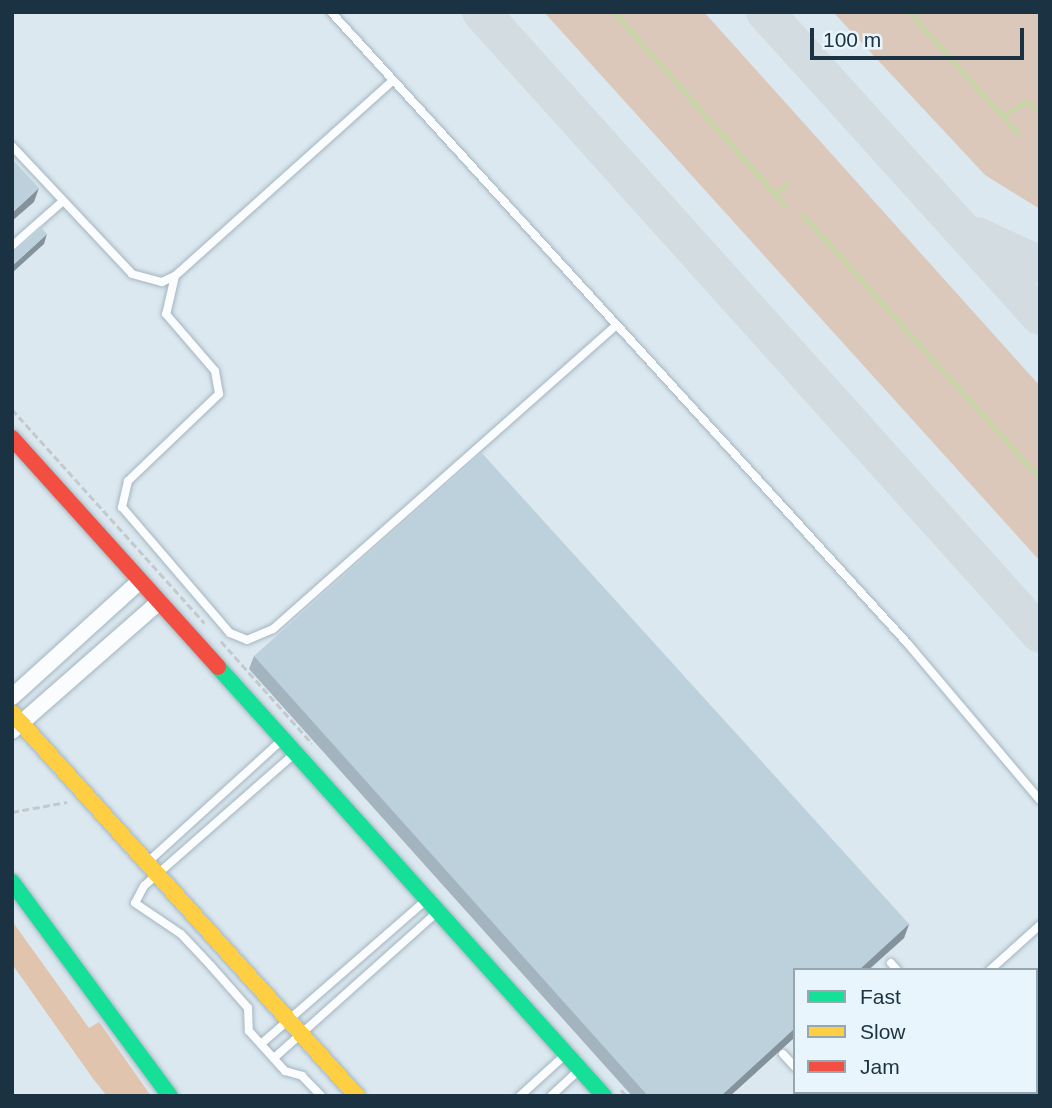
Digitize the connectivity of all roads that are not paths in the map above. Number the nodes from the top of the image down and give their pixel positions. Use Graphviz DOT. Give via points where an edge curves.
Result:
graph roads {
  1 [pos="331,12"];
  2 [pos="392,81"];
  3 [pos="12,146"];
  4 [pos="63,201"];
  5 [pos="12,246"];
  6 [pos="175,276"];
  7 [pos="616,326"];
  8 [pos="12,438"];
  9 [pos="140,581"];
  10 [pos="159,602"];
  11 [pos="12,697"];
  12 [pos="15,722"];
  13 [pos="284,740"];
  14 [pos="296,753"];
  15 [pos="1040,800"];
  16 [pos="155,866"];
  17 [pos="12,882"];
  18 [pos="432,905"];
  19 [pos="1040,925"];
  20 [pos="992,968"];
  21 [pos="288,1021"];
  22 [pos="301,1035"];
  23 [pos="261,1044"];
  24 [pos="566,1054"];
  25 [pos="783,1054"];
  26 [pos="274,1058"];
  27 [pos="793,1065"];
  28 [pos="580,1069"];
  29 [pos="170,1096"];
  30 [pos="321,1096"];
  31 [pos="357,1096"];
  32 [pos="520,1096"];
  33 [pos="551,1096"];
  34 [pos="604,1096"];
  1 -- 2 [label="lane"];
  2 -- 6 [label="lane"];
  2 -- 7 [label="lane"];
  3 -- 4 [label="lane"];
  4 -- 5 [label="lane"];
  4 -- 6 [label="lane" via="132,274 154,282"];
  6 -- 7 [label="lane" via="166,314 215,371 219,394 128,481 122,507 230,633 247,640 273,629"];
  7 -- 15 [label="lane" via="908,644"];
  8 -- 9 [label="street"];
  9 -- 10 [label="street"];
  9 -- 11 [label="street"];
  10 -- 12 [label="street"];
  10 -- 13 [label="street"];
  12 -- 16 [label="street"];
  13 -- 14 [label="street"];
  13 -- 16 [label="lane"];
  14 -- 16 [label="lane"];
  14 -- 18 [label="street"];
  16 -- 21 [label="street"];
  16 -- 23 [label="lane" via="136,895 139,910 148,908 181,934 220,975 248,1008 249,1031"];
  17 -- 29 [label="street"];
  18 -- 21 [label="lane"];
  18 -- 22 [label="lane"];
  18 -- 24 [label="street"];
  19 -- 20 [label="lane"];
  21 -- 22 [label="street"];
  21 -- 23 [label="lane"];
  22 -- 26 [label="lane"];
  22 -- 31 [label="street"];
  23 -- 26 [label="lane"];
  24 -- 28 [label="street"];
  24 -- 32 [label="lane"];
  25 -- 27 [label="lane"];
  26 -- 30 [label="lane" via="285,1071 302,1076"];
  28 -- 33 [label="lane"];
  28 -- 34 [label="street"];
}
